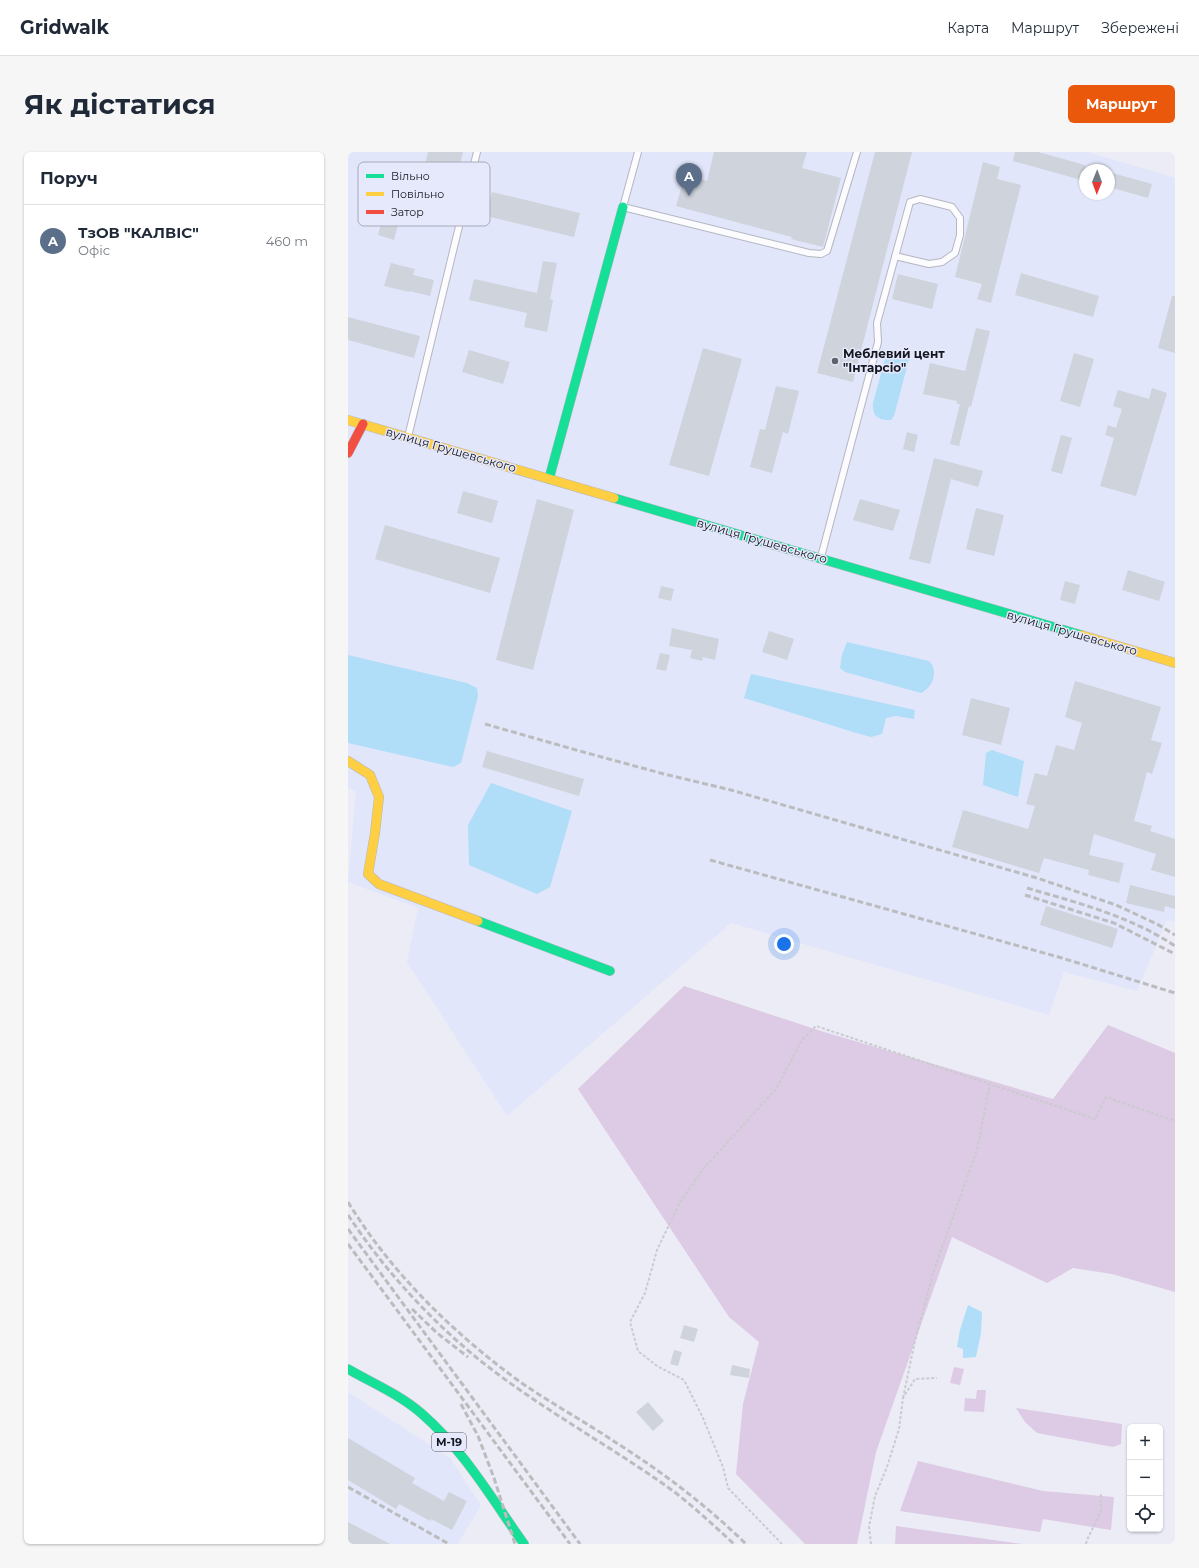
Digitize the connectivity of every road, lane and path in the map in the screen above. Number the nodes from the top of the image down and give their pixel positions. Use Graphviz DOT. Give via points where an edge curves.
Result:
graph roads {
  1 [pos="477,152"];
  2 [pos="638,152"];
  3 [pos="857,152"];
  4 [pos="475,162"];
  5 [pos="623,207"];
  6 [pos="459,226"];
  7 [pos="895,256"];
  8 [pos="348,420"];
  9 [pos="363,424"];
  10 [pos="408,438"];
  11 [pos="348,453"];
  12 [pos="549,479"];
  13 [pos="821,558"];
  14 [pos="1175,663"];
  15 [pos="348,761"];
  16 [pos="610,971"];
  17 [pos="990,1084"];
  18 [pos="1175,1121"];
  19 [pos="348,1369"];
  20 [pos="937,1378"];
  21 [pos="903,1398"];
  22 [pos="1101,1494"];
  23 [pos="524,1544"];
  24 [pos="782,1544"];
  25 [pos="871,1544"];
  26 [pos="1086,1544"];
  1 -- 4 [label="lane"];
  2 -- 5 [label="lane"];
  3 -- 5 [label="lane" via="827,251 821,254"];
  5 -- 12 [label="main road"];
  6 -- 10 [label="lane"];
  7 -- 7 [label="lane" via="910,202 920,199 952,207 960,218 960,235 955,253 942,262 929,264"];
  7 -- 13 [label="lane" via="877,323 878,342"];
  8 -- 9 [label="main road, вулиця Грушевського"];
  9 -- 10 [label="main road, вулиця Грушевського"];
  9 -- 11 [label="main road"];
  10 -- 12 [label="main road, вулиця Грушевського"];
  12 -- 13 [label="main road, вулиця Грушевського"];
  13 -- 14 [label="main road, вулиця Грушевського"];
  15 -- 16 [label="main road" via="370,775 379,797 368,874 379,884"];
  17 -- 18 [label="path" via="1095,1119 1106,1097"];
  17 -- 21 [label="path" via="977,1150 934,1270"];
  17 -- 24 [label="path" via="816,1026 802,1040 776,1089 700,1174 680,1202 657,1250 645,1293 630,1322 638,1351 657,1366 684,1380 723,1467 728,1488"];
  19 -- 23 [label="main road, М-19" via="420,1412 444,1435"];
  20 -- 21 [label="path" via="915,1379"];
  21 -- 25 [label="path" via="899,1429 875,1496 869,1527"];
  22 -- 26 [label="path" via="1101,1511"];
}
